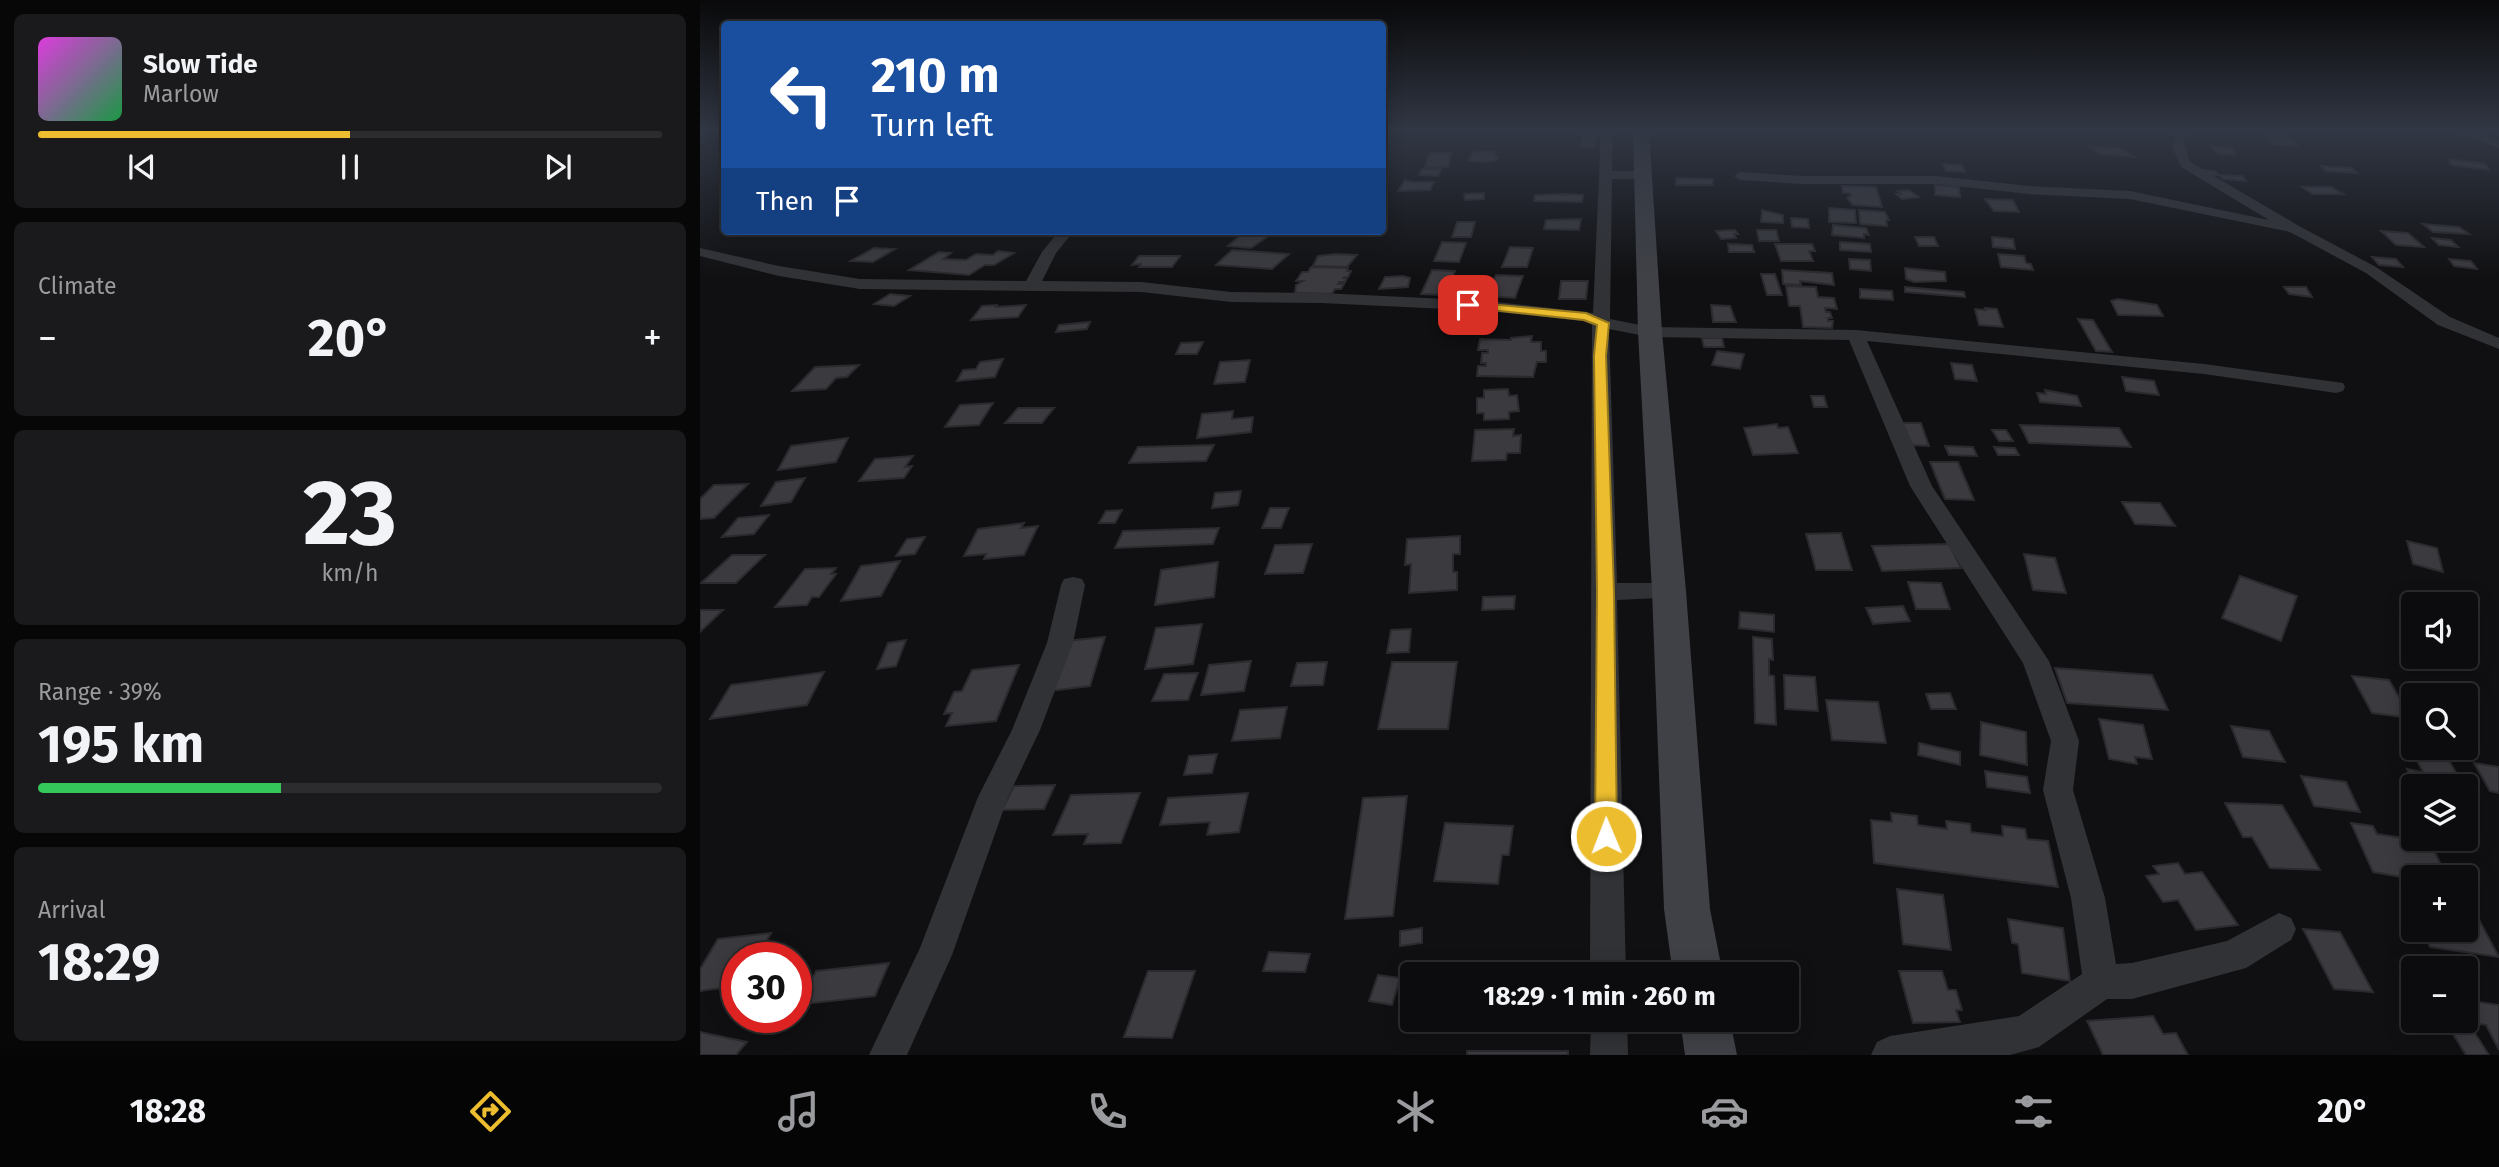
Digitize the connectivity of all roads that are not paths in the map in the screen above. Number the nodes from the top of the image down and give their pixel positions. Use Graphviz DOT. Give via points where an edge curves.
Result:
graph roads {
  1 [pos="1607,179"];
  2 [pos="1642,179"];
  3 [pos="1792,179"];
  4 [pos="2211,179"];
  5 [pos="2294,229"];
  6 [pos="1064,235"];
  7 [pos="700,252"];
  8 [pos="1031,287"];
  9 [pos="1603,323"];
  10 [pos="1650,332"];
  11 [pos="1856,335"];
  12 [pos="2499,344"];
  13 [pos="2336,387"];
  14 [pos="1073,585"];
  15 [pos="1669,591"];
  16 [pos="1605,592"];
  17 [pos="2279,929"];
  18 [pos="1608,962"];
  19 [pos="1696,962"];
  20 [pos="2101,982"];
  21 [pos="1609,1032"];
  22 [pos="1708,1032"];
  23 [pos="888,1055"];
  24 [pos="1609,1055"];
  25 [pos="1711,1055"];
  26 [pos="1890,1055"];
  1 -- 9 [label="street" via="1600,296"];
  2 -- 10 [label="main road"];
  3 -- 5 [label="street" via="1937,180 2130,195"];
  4 -- 5 [label="street"];
  5 -- 12 [label="street" via="2371,270 2444,321"];
  6 -- 8 [label="street"];
  7 -- 8 [label="street" via="860,284"];
  8 -- 9 [label="street" via="1141,287 1231,297 1488,306 1586,316"];
  9 -- 10 [label="street"];
  9 -- 16 [label="street"];
  10 -- 11 [label="street"];
  10 -- 15 [label="main road"];
  11 -- 13 [label="street" via="2204,369"];
  11 -- 20 [label="street" via="1921,486 2036,661 2065,741 2058,790 2088,898"];
  14 -- 23 [label="street" via="1060,643 1026,730 993,797 934,956"];
  15 -- 16 [label="street"];
  15 -- 19 [label="main road" via="1687,909"];
  16 -- 18 [label="street"];
  17 -- 20 [label="street" via="2234,956 2132,981"];
  20 -- 26 [label="street" via="2026,1034"];
  21 -- 24 [label="street"];
  22 -- 25 [label="main road"];
}
